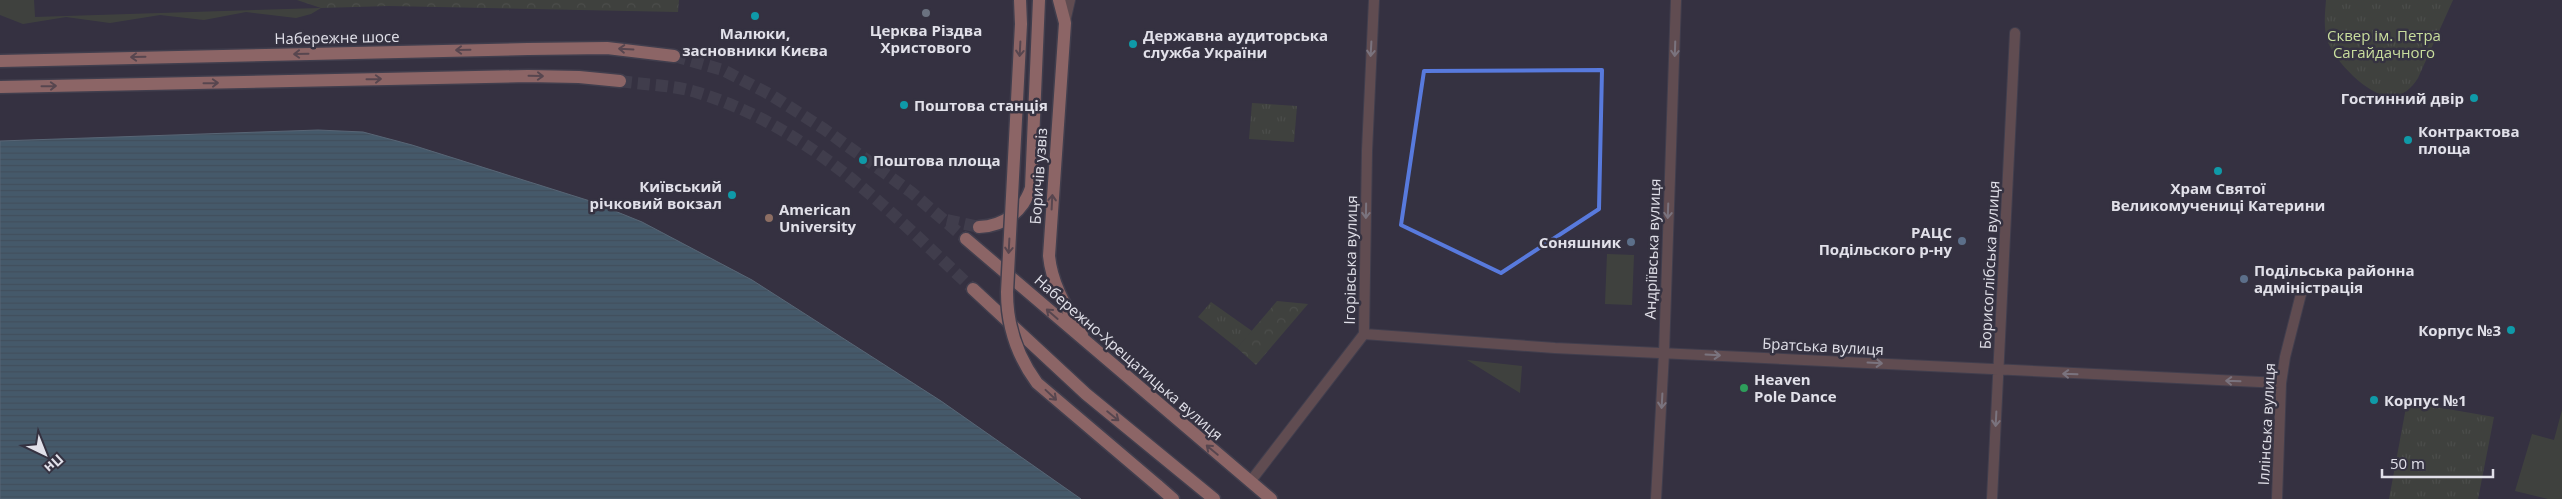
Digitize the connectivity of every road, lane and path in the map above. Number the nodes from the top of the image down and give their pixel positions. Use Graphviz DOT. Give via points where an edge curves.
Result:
graph roads {
  1 [pos="1020,0"];
  2 [pos="1039,0"];
  3 [pos="1059,0"];
  4 [pos="1070,0"];
  5 [pos="1374,0"];
  6 [pos="1676,0"];
  7 [pos="1065,23"];
  8 [pos="2015,33"];
  9 [pos="674,56"];
  10 [pos="0,61"];
  11 [pos="620,81"];
  12 [pos="0,87"];
  13 [pos="978,227"];
  14 [pos="966,239"];
  15 [pos="973,289"];
  16 [pos="2301,294"];
  17 [pos="1364,334"];
  18 [pos="1089,346"];
  19 [pos="1664,353"];
  20 [pos="1999,370"];
  21 [pos="2281,383"];
  22 [pos="1250,482"];
  23 [pos="1173,499"];
  24 [pos="1214,499"];
  25 [pos="1271,499"];
  26 [pos="1656,499"];
  27 [pos="1992,499"];
  28 [pos="2277,499"];
  1 -- 23 [label="main road, one-way, bridge" via="1006,292 1010,327 1023,362 1037,383"];
  2 -- 13 [label="main road" via="1031,188 1026,202 1016,213 1002,221"];
  3 -- 7 [label="main road, Боричів узвіз"];
  4 -- 7 [label="street"];
  5 -- 17 [label="street, Ігорівська вулиця, one-way" via="1366,151"];
  6 -- 19 [label="street, Андріївська вулиця, one-way"];
  18 -- 7 [label="main road, Боричів узвіз, one-way" via="1062,301 1049,256"];
  8 -- 20 [label="street, Борисоглібська вулиця"];
  9 -- 10 [label="main road, Набережне шосе, one-way" via="607,48"];
  12 -- 11 [label="main road, one-way" via="528,76"];
  18 -- 14 [label="main road, Набережно-Хрещатицька вулиця, one-way"];
  15 -- 24 [label="main road, one-way" via="1086,394"];
  16 -- 21 [label="street, Іллінська вулиця"];
  17 -- 19 [label="street, Братська вулиця"];
  17 -- 22 [label="street, Ігорівська вулиця"];
  22 -- 18 [label="main road, Набережно-Хрещатицька вулиця, one-way"];
  19 -- 20 [label="street, Братська вулиця, one-way"];
  19 -- 26 [label="street, Андріївська вулиця, one-way"];
  21 -- 20 [label="street, Братська вулиця, one-way"];
  20 -- 27 [label="street, Борисоглібська вулиця, one-way"];
  21 -- 28 [label="street, Іллінська вулиця"];
  22 -- 25 [label="main road, Набережно-Хрещатицька вулиця"];
}
